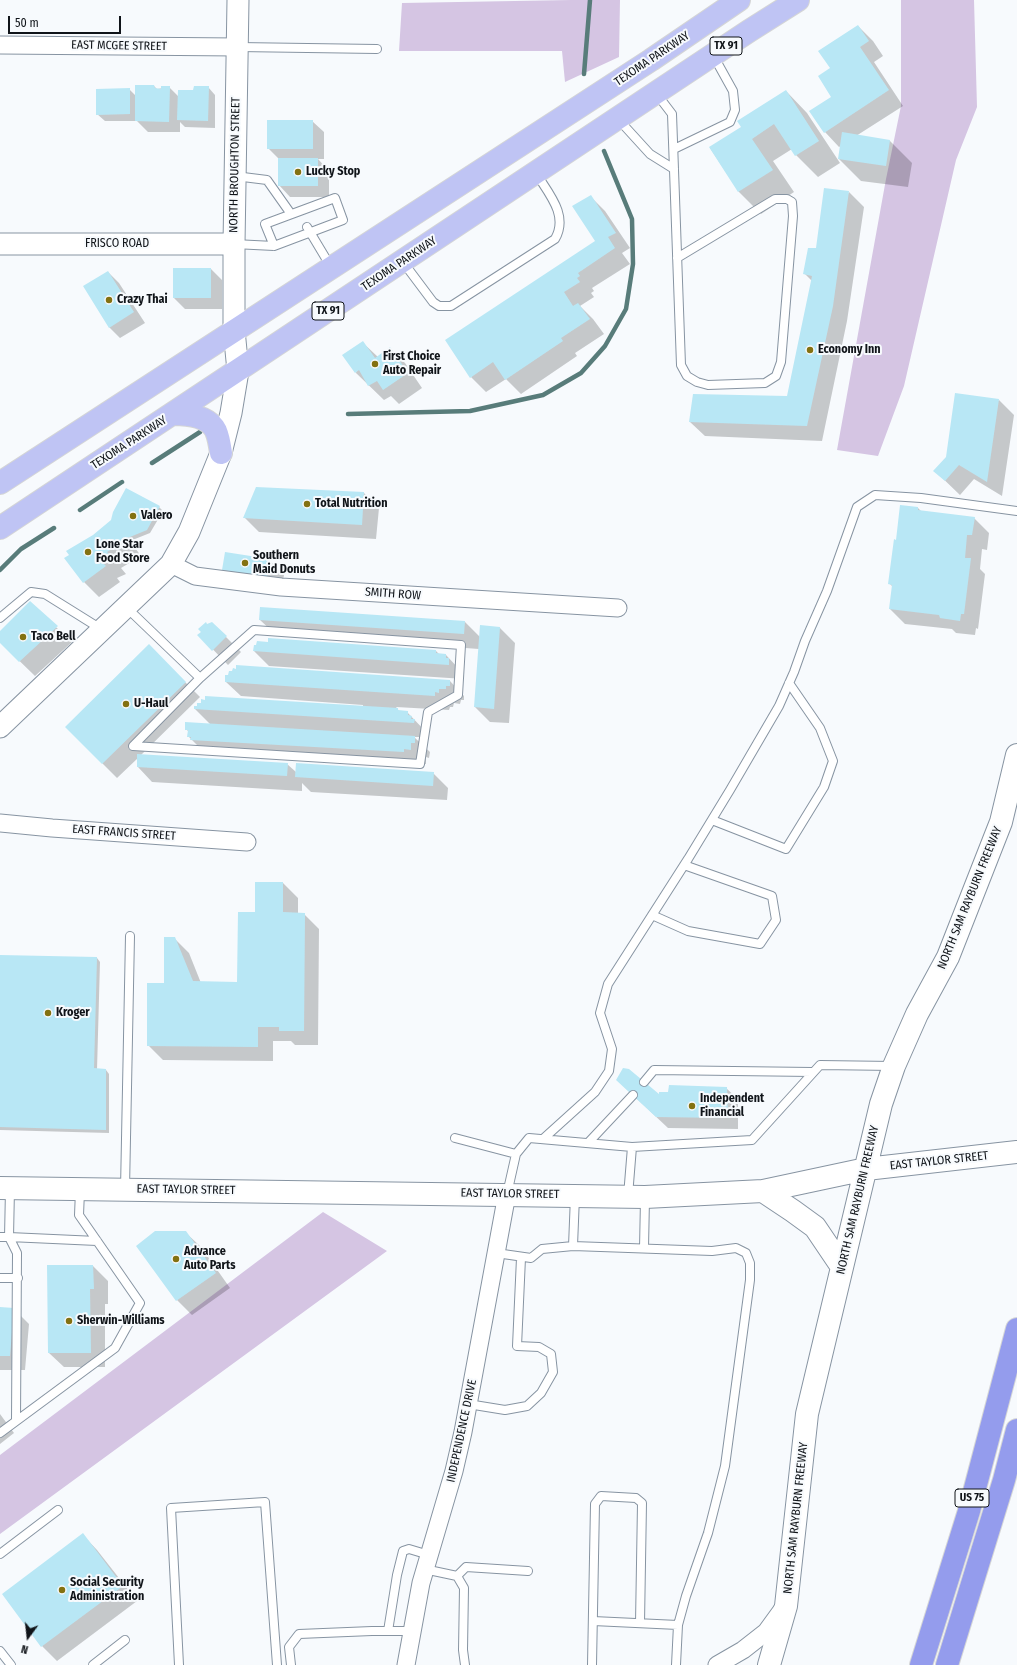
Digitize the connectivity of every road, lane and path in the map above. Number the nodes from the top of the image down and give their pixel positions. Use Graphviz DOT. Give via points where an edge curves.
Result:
graph roads {
  1 [pos="238,0"];
  2 [pos="739,0"];
  3 [pos="798,0"];
  4 [pos="0,45"];
  5 [pos="238,47"];
  6 [pos="377,49"];
  7 [pos="713,54"];
  8 [pos="651,60"];
  9 [pos="656,92"];
  10 [pos="617,118"];
  11 [pos="674,149"];
  12 [pos="674,169"];
  13 [pos="536,173"];
  14 [pos="235,176"];
  15 [pos="291,214"];
  16 [pos="308,230"];
  17 [pos="0,244"];
  18 [pos="234,244"];
  19 [pos="274,246"];
  20 [pos="677,258"];
  21 [pos="402,261"];
  22 [pos="331,267"];
  23 [pos="234,330"];
  24 [pos="238,371"];
  25 [pos="173,414"];
  26 [pos="221,453"];
  27 [pos="0,483"];
  28 [pos="1017,511"];
  29 [pos="0,528"];
  30 [pos="171,564"];
  31 [pos="126,607"];
  32 [pos="618,608"];
  33 [pos="0,618"];
  34 [pos="102,630"];
  35 [pos="200,678"];
  36 [pos="789,683"];
  37 [pos="0,727"];
  38 [pos="1017,755"];
  39 [pos="712,820"];
  40 [pos="0,823"];
  41 [pos="247,842"];
  42 [pos="684,865"];
  43 [pos="652,915"];
  44 [pos="130,936"];
  45 [pos="894,1066"];
  46 [pos="812,1072"];
  47 [pos="644,1082"];
  48 [pos="633,1095"];
  49 [pos="455,1138"];
  50 [pos="543,1139"];
  51 [pos="588,1143"];
  52 [pos="632,1146"];
  53 [pos="1017,1152"];
  54 [pos="516,1154"];
  55 [pos="866,1169"];
  56 [pos="5,1188"];
  57 [pos="80,1189"];
  58 [pos="125,1190"];
  59 [pos="763,1191"];
  60 [pos="506,1194"];
  61 [pos="575,1195"];
  62 [pos="636,1196"];
  63 [pos="4,1237"];
  64 [pos="97,1241"];
  65 [pos="572,1246"];
  66 [pos="644,1248"];
  67 [pos="496,1253"];
  68 [pos="521,1258"];
  69 [pos="842,1267"];
  70 [pos="0,1278"];
  71 [pos="18,1278"];
  72 [pos="1017,1330"];
  73 [pos="468,1404"];
  74 [pos="16,1421"];
  75 [pos="1017,1430"];
  76 [pos="0,1433"];
  77 [pos="58,1510"];
  78 [pos="0,1554"];
  79 [pos="426,1562"];
  80 [pos="528,1571"];
  81 [pos="457,1576"];
  82 [pos="786,1606"];
  83 [pos="593,1621"];
  84 [pos="640,1623"];
  85 [pos="678,1625"];
  86 [pos="388,1631"];
  87 [pos="412,1631"];
  88 [pos="125,1640"];
  89 [pos="0,1651"];
  90 [pos="11,1665"];
  91 [pos="93,1665"];
  92 [pos="179,1665"];
  93 [pos="277,1665"];
  94 [pos="291,1665"];
  95 [pos="406,1665"];
  96 [pos="465,1665"];
  97 [pos="592,1665"];
  98 [pos="676,1665"];
  99 [pos="717,1665"];
  100 [pos="769,1665"];
  101 [pos="921,1665"];
  102 [pos="947,1665"];
  1 -- 5 [label="street, NORTH BROUGHTON STREET"];
  2 -- 8 [label="main road, TEXOMA PARKWAY / TX 91"];
  3 -- 7 [label="main road, TEXOMA PARKWAY / TX 91"];
  4 -- 5 [label="street, EAST MCGEE STREET"];
  5 -- 6 [label="lane"];
  5 -- 14 [label="street, NORTH BROUGHTON STREET"];
  7 -- 9 [label="main road, TEXOMA PARKWAY / TX 91"];
  7 -- 11 [label="lane" via="733,91 735,110 730,122"];
  8 -- 9 [label="main road"];
  8 -- 22 [label="main road, TEXOMA PARKWAY / TX 91"];
  9 -- 10 [label="main road, TEXOMA PARKWAY / TX 91"];
  9 -- 11 [label="lane" via="672,114"];
  10 -- 12 [label="lane" via="650,154"];
  10 -- 13 [label="main road, TEXOMA PARKWAY / TX 91"];
  11 -- 12 [label="lane"];
  12 -- 20 [label="lane"];
  13 -- 21 [label="main road, TEXOMA PARKWAY / TX 91"];
  13 -- 21 [label="lane" via="559,212 559,232 555,239 451,306 440,306 433,302"];
  14 -- 15 [label="lane" via="267,180"];
  14 -- 18 [label="street, NORTH BROUGHTON STREET"];
  15 -- 16 [label="lane" via="302,213 335,198 343,220"];
  15 -- 19 [label="lane" via="282,220 265,224"];
  16 -- 19 [label="lane"];
  16 -- 22 [label="lane"];
  17 -- 18 [label="street, FRISCO ROAD"];
  18 -- 19 [label="lane"];
  18 -- 23 [label="street, NORTH BROUGHTON STREET"];
  20 -- 20 [label="lane" via="681,365 687,376 708,385 766,383 776,376 781,362 792,202 787,199 775,199"];
  21 -- 24 [label="main road, TEXOMA PARKWAY / TX 91"];
  22 -- 23 [label="main road, TEXOMA PARKWAY / TX 91"];
  23 -- 24 [label="street, NORTH BROUGHTON STREET"];
  23 -- 27 [label="main road, TEXOMA PARKWAY / TX 91"];
  24 -- 25 [label="main road, TEXOMA PARKWAY / TX 91"];
  24 -- 26 [label="street, NORTH BROUGHTON STREET"];
  25 -- 26 [label="main road" via="196,416 213,426 217,432"];
  25 -- 29 [label="main road, TEXOMA PARKWAY / TX 91"];
  26 -- 30 [label="street, NORTH BROUGHTON STREET" via="189,532"];
  28 -- 36 [label="lane" via="921,498 875,495 857,507"];
  30 -- 31 [label="street, NORTH BROUGHTON STREET"];
  30 -- 32 [label="street, SMITH ROW" via="195,576 281,587"];
  31 -- 34 [label="street, NORTH BROUGHTON STREET"];
  31 -- 35 [label="lane"];
  33 -- 34 [label="lane" via="31,592 45,594"];
  34 -- 37 [label="street, NORTH BROUGHTON STREET"];
  35 -- 35 [label="lane" via="254,630 461,645 458,695 428,712 420,764 133,746"];
  36 -- 39 [label="lane" via="779,706"];
  36 -- 39 [label="lane" via="820,728 833,761 824,787 786,849"];
  38 -- 45 [label="main road, NORTH SAM RAYBURN FREEWAY" via="1000,822 948,957 917,1014"];
  39 -- 42 [label="lane"];
  40 -- 41 [label="street, EAST FRANCIS STREET"];
  42 -- 43 [label="lane"];
  42 -- 43 [label="lane" via="772,896 776,920 760,944 688,931"];
  43 -- 50 [label="lane" via="606,991 600,1014 612,1049 610,1071 595,1092"];
  44 -- 58 [label="lane"];
  45 -- 46 [label="lane" via="820,1065"];
  45 -- 55 [label="main road, NORTH SAM RAYBURN FREEWAY" via="881,1104"];
  46 -- 47 [label="lane" via="654,1070"];
  46 -- 52 [label="lane" via="752,1140"];
  48 -- 51 [label="lane"];
  49 -- 54 [label="lane"];
  50 -- 51 [label="lane"];
  50 -- 54 [label="lane" via="529,1138"];
  51 -- 52 [label="lane"];
  52 -- 62 [label="lane"];
  53 -- 55 [label="main road, EAST TAYLOR STREET"];
  54 -- 60 [label="lane"];
  55 -- 59 [label="main road, EAST TAYLOR STREET"];
  55 -- 69 [label="main road, NORTH SAM RAYBURN FREEWAY"];
  56 -- 57 [label="main road, EAST TAYLOR STREET"];
  56 -- 63 [label="lane"];
  57 -- 58 [label="main road, EAST TAYLOR STREET"];
  57 -- 64 [label="lane" via="79,1215"];
  58 -- 60 [label="main road, EAST TAYLOR STREET"];
  59 -- 62 [label="main road, EAST TAYLOR STREET"];
  59 -- 69 [label="main road" via="815,1228"];
  60 -- 61 [label="main road, EAST TAYLOR STREET"];
  60 -- 67 [label="street, INDEPENDENCE DRIVE"];
  61 -- 62 [label="main road, EAST TAYLOR STREET"];
  61 -- 65 [label="lane"];
  62 -- 66 [label="lane"];
  63 -- 64 [label="lane"];
  63 -- 71 [label="lane" via="18,1253"];
  64 -- 74 [label="lane" via="140,1303 115,1348"];
  65 -- 66 [label="lane"];
  65 -- 68 [label="lane" via="542,1249 531,1258"];
  66 -- 85 [label="lane" via="712,1251 736,1248 746,1253 750,1263 750,1280 724,1466 708,1533"];
  67 -- 68 [label="lane"];
  67 -- 73 [label="street, INDEPENDENCE DRIVE"];
  68 -- 73 [label="lane" via="517,1346 539,1347 551,1354 553,1372 541,1393 527,1406 505,1410"];
  69 -- 82 [label="main road, NORTH SAM RAYBURN FREEWAY" via="807,1414"];
  70 -- 71 [label="lane"];
  71 -- 74 [label="lane"];
  72 -- 101 [label="highway, US 75" via="969,1511"];
  73 -- 79 [label="street, INDEPENDENCE DRIVE" via="454,1471"];
  74 -- 76 [label="lane"];
  75 -- 102 [label="highway, US 75"];
  77 -- 78 [label="lane"];
  79 -- 81 [label="lane"];
  79 -- 86 [label="lane" via="409,1549 403,1551"];
  79 -- 87 [label="street, INDEPENDENCE DRIVE"];
  80 -- 81 [label="lane" via="466,1566"];
  81 -- 96 [label="lane" via="464,1588 462,1650"];
  82 -- 99 [label="street" via="766,1632 743,1650"];
  82 -- 100 [label="main road, NORTH SAM RAYBURN FREEWAY"];
  83 -- 84 [label="lane"];
  83 -- 84 [label="lane" via="595,1504 601,1496 636,1498 642,1503"];
  83 -- 97 [label="lane"];
  84 -- 85 [label="lane"];
  85 -- 98 [label="lane"];
  86 -- 87 [label="lane"];
  86 -- 94 [label="lane" via="299,1634 289,1647"];
  87 -- 95 [label="street, INDEPENDENCE DRIVE"];
  88 -- 91 [label="lane"];
  89 -- 90 [label="lane"];
  92 -- 93 [label="lane" via="172,1508 265,1502"];
}
